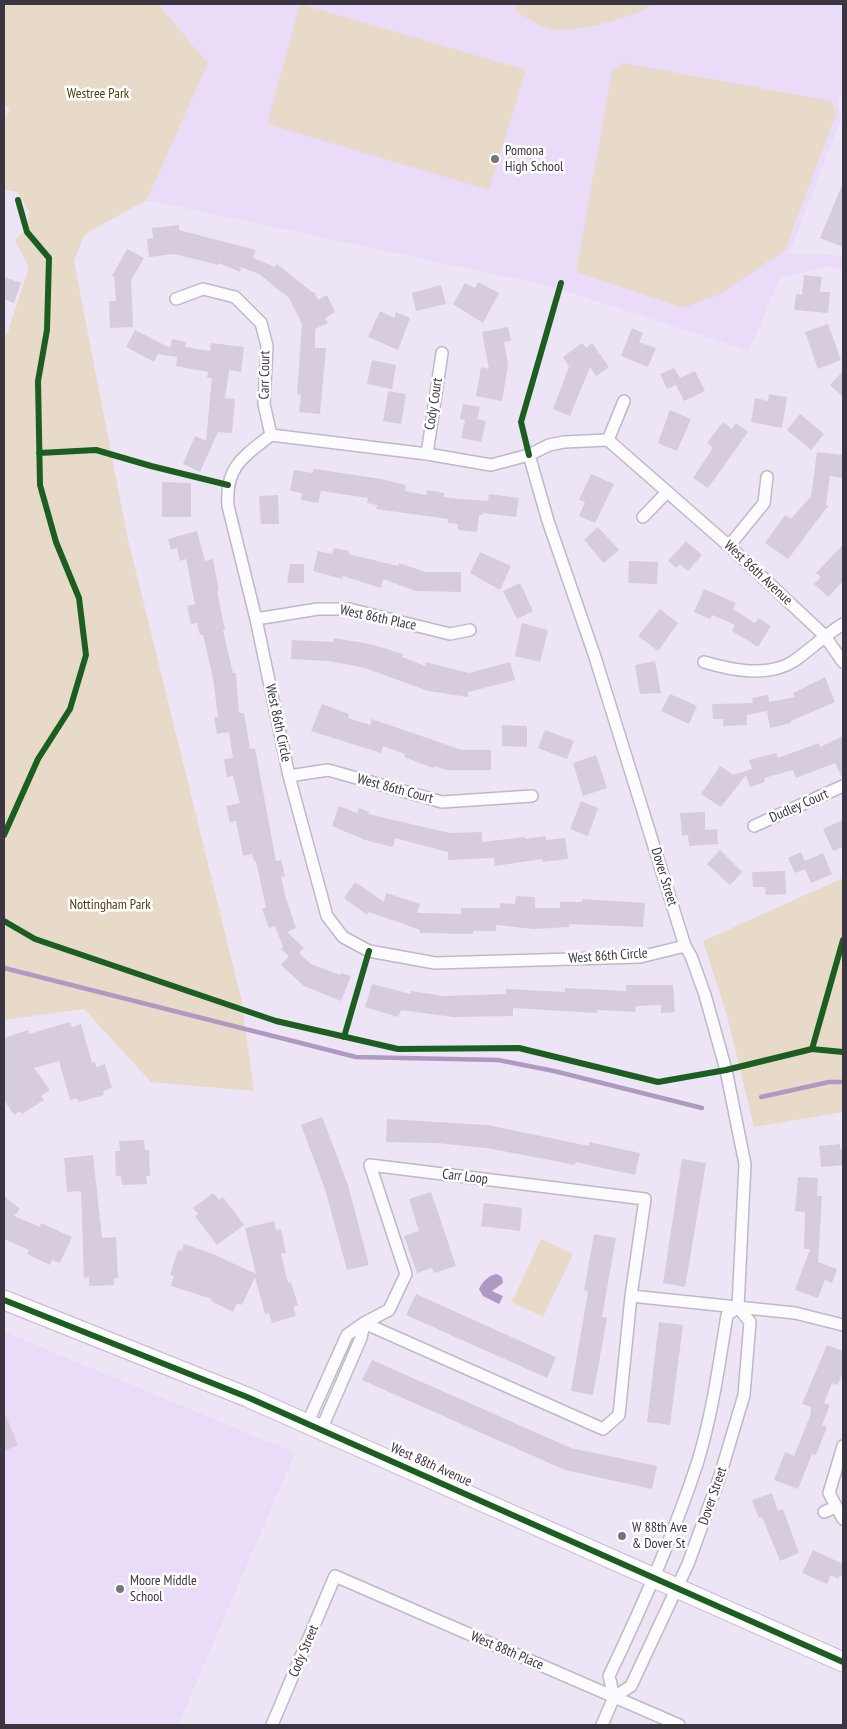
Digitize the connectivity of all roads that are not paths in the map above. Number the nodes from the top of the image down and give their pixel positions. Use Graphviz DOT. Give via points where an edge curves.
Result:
graph roads {
  1 [pos="176,299"];
  2 [pos="442,353"];
  3 [pos="624,401"];
  4 [pos="271,435"];
  5 [pos="608,440"];
  6 [pos="427,454"];
  7 [pos="529,455"];
  8 [pos="767,478"];
  9 [pos="667,492"];
  10 [pos="643,518"];
  11 [pos="729,546"];
  12 [pos="256,619"];
  13 [pos="843,624"];
  14 [pos="470,630"];
  15 [pos="824,635"];
  16 [pos="704,662"];
  17 [pos="843,662"];
  18 [pos="289,776"];
  19 [pos="843,786"];
  20 [pos="532,796"];
  21 [pos="754,826"];
  22 [pos="685,946"];
  23 [pos="631,1296"];
  24 [pos="4,1300"];
  25 [pos="741,1307"];
  26 [pos="364,1323"];
  27 [pos="843,1326"];
  28 [pos="314,1427"];
  29 [pos="843,1446"];
  30 [pos="836,1507"];
  31 [pos="824,1512"];
  32 [pos="843,1520"];
  33 [pos="335,1576"];
  34 [pos="654,1579"];
  35 [pos="676,1590"];
  36 [pos="843,1662"];
  37 [pos="614,1697"];
  38 [pos="272,1725"];
  39 [pos="602,1725"];
  40 [pos="678,1725"];
  1 -- 4 [label="street, Carr Court" via="203,288 235,297 261,323 267,346 264,404"];
  2 -- 6 [label="street, Cody Court"];
  3 -- 5 [label="street"];
  4 -- 6 [label="street"];
  4 -- 12 [label="street, West 86th Circle" via="240,459 226,488"];
  5 -- 7 [label="street" via="564,442"];
  5 -- 9 [label="street, West 86th Avenue"];
  6 -- 7 [label="street" via="491,465"];
  7 -- 22 [label="street, Dover Street" via="548,521 596,657"];
  8 -- 11 [label="street" via="764,503"];
  9 -- 10 [label="street"];
  9 -- 11 [label="street, West 86th Avenue"];
  11 -- 15 [label="street, West 86th Avenue"];
  12 -- 14 [label="street, West 86th Place" via="318,609 349,609 450,634"];
  12 -- 18 [label="street, West 86th Circle"];
  13 -- 15 [label="street"];
  15 -- 16 [label="street" via="792,662 769,670 734,670"];
  15 -- 17 [label="street, West 86th Avenue"];
  18 -- 20 [label="street, West 86th Court" via="328,770 442,802"];
  18 -- 22 [label="street, West 86th Circle" via="327,916 343,936 369,951 435,963 640,957"];
  19 -- 21 [label="street, Dudley Court"];
  22 -- 25 [label="street, Dover Street" via="691,956 726,1070 745,1164"];
  23 -- 25 [label="street"];
  23 -- 26 [label="street, Carr Loop" via="619,1416 602,1428"];
  23 -- 26 [label="street, Carr Loop" via="645,1200 370,1165 406,1274 389,1310"];
  24 -- 28 [label="main road, West 88th Avenue" via="202,1378"];
  25 -- 27 [label="street" via="795,1313"];
  25 -- 34 [label="street, Dover Street" via="727,1315 714,1392 697,1463"];
  25 -- 35 [label="street, Dover Street" via="750,1322 744,1395 720,1479"];
  26 -- 28 [label="street, Carr Loop" via="347,1335"];
  28 -- 34 [label="main road, West 88th Avenue"];
  29 -- 30 [label="street" via="829,1493"];
  30 -- 31 [label="street"];
  30 -- 32 [label="street"];
  33 -- 37 [label="street, West 88th Place"];
  33 -- 38 [label="street, Cody Street"];
  34 -- 35 [label="main road, West 88th Avenue"];
  34 -- 37 [label="street, Dover Street" via="609,1676"];
  35 -- 36 [label="main road, West 88th Avenue"];
  35 -- 37 [label="street, Dover Street" via="631,1686"];
  37 -- 39 [label="street, Dover Street"];
  37 -- 40 [label="street, West 88th Place"];
}
